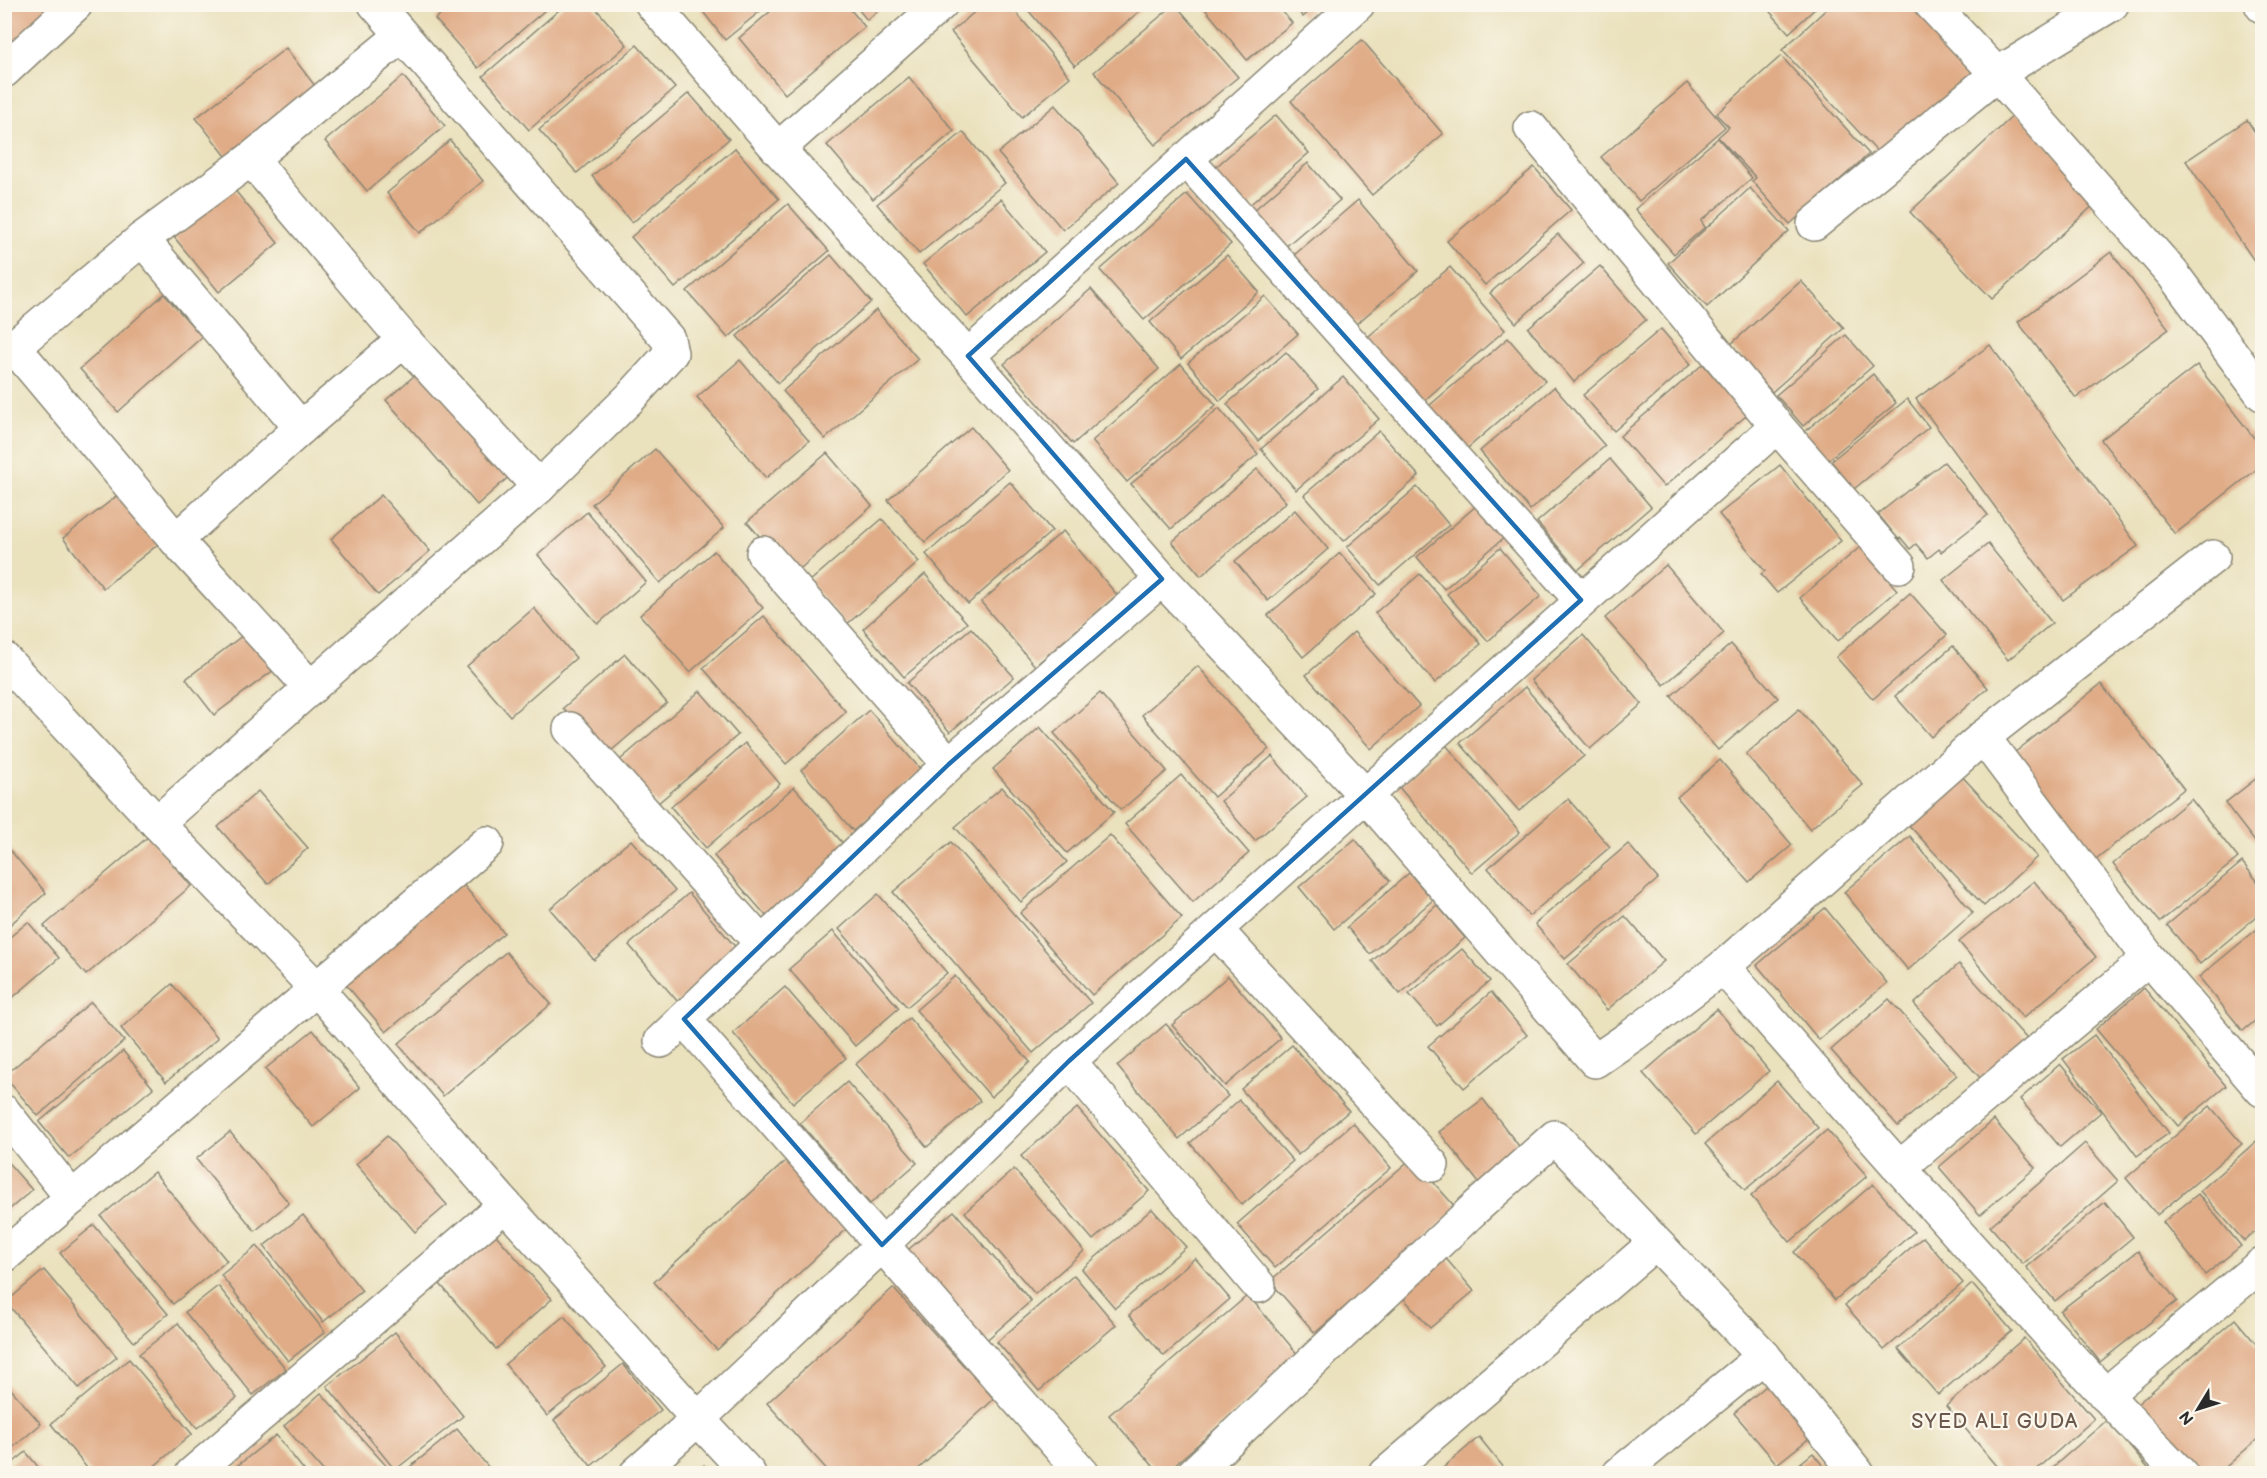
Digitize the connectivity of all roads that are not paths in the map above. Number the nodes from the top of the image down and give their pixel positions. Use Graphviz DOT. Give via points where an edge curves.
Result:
graph roads {
  1 [pos="76,4"];
  2 [pos="375,4"];
  3 [pos="652,4"];
  4 [pos="940,4"];
  5 [pos="1358,4"];
  6 [pos="1931,4"];
  7 [pos="2112,4"];
  8 [pos="401,36"];
  9 [pos="4,71"];
  10 [pos="1997,74"];
  11 [pos="1531,128"];
  12 [pos="778,149"];
  13 [pos="250,159"];
  14 [pos="1186,159"];
  15 [pos="1814,224"];
  16 [pos="142,239"];
  17 [pos="404,340"];
  18 [pos="9,351"];
  19 [pos="968,356"];
  20 [pos="2262,394"];
  21 [pos="1777,426"];
  22 [pos="301,428"];
  23 [pos="539,487"];
  24 [pos="176,540"];
  25 [pos="763,553"];
  26 [pos="2213,557"];
  27 [pos="1899,566"];
  28 [pos="1162,579"];
  29 [pos="1581,600"];
  30 [pos="4,659"];
  31 [pos="311,688"];
  32 [pos="570,729"];
  33 [pos="1983,737"];
  34 [pos="949,764"];
  35 [pos="1365,795"];
  36 [pos="157,823"];
  37 [pos="487,843"];
  38 [pos="1216,930"];
  39 [pos="762,944"];
  40 [pos="2149,958"];
  41 [pos="1723,967"];
  42 [pos="317,989"];
  43 [pos="1069,1061"];
  44 [pos="2262,1090"];
  45 [pos="4,1112"];
  46 [pos="1432,1165"];
  47 [pos="1899,1168"];
  48 [pos="72,1198"];
  49 [pos="505,1205"];
  50 [pos="1655,1243"];
  51 [pos="882,1245"];
  52 [pos="4,1256"];
  53 [pos="2262,1264"];
  54 [pos="1259,1286"];
  55 [pos="1764,1356"];
  56 [pos="2104,1395"];
  57 [pos="698,1419"];
  58 [pos="192,1473"];
  59 [pos="636,1473"];
  60 [pos="749,1473"];
  61 [pos="1083,1473"];
  62 [pos="1193,1473"];
  63 [pos="1386,1473"];
  64 [pos="1619,1473"];
  65 [pos="1858,1473"];
  66 [pos="2181,1473"];
  1 -- 9 [label="street"];
  2 -- 8 [label="street"];
  3 -- 12 [label="street"];
  4 -- 12 [label="street"];
  5 -- 14 [label="street"];
  6 -- 10 [label="street"];
  7 -- 10 [label="street"];
  8 -- 13 [label="street"];
  8 -- 23 [label="street" via="668,339 671,353"];
  10 -- 15 [label="street"];
  10 -- 20 [label="street" via="2172,273"];
  11 -- 21 [label="street"];
  12 -- 19 [label="street"];
  13 -- 16 [label="street"];
  13 -- 17 [label="street"];
  14 -- 19 [label="street"];
  14 -- 29 [label="street"];
  16 -- 18 [label="street"];
  16 -- 22 [label="street"];
  17 -- 22 [label="street"];
  17 -- 23 [label="street"];
  18 -- 24 [label="street"];
  19 -- 28 [label="street"];
  21 -- 27 [label="street"];
  21 -- 29 [label="street"];
  22 -- 24 [label="street"];
  23 -- 31 [label="street"];
  24 -- 31 [label="street"];
  25 -- 34 [label="street"];
  26 -- 33 [label="street"];
  28 -- 34 [label="street"];
  28 -- 35 [label="street"];
  29 -- 35 [label="street"];
  30 -- 36 [label="street"];
  31 -- 36 [label="street"];
  32 -- 39 [label="street"];
  33 -- 40 [label="street"];
  33 -- 41 [label="street"];
  34 -- 39 [label="street"];
  35 -- 38 [label="street"];
  35 -- 41 [label="street" via="1595,1061"];
  36 -- 42 [label="street"];
  37 -- 42 [label="street"];
  38 -- 43 [label="street"];
  38 -- 46 [label="street"];
  39 -- 51 [label="street" via="672,1030"];
  40 -- 44 [label="street"];
  40 -- 47 [label="street"];
  41 -- 47 [label="street"];
  42 -- 48 [label="street"];
  42 -- 49 [label="street"];
  43 -- 51 [label="street"];
  43 -- 54 [label="street"];
  45 -- 48 [label="street"];
  47 -- 56 [label="street"];
  48 -- 52 [label="street"];
  49 -- 57 [label="street"];
  49 -- 58 [label="street"];
  50 -- 55 [label="street"];
  50 -- 62 [label="street" via="1555,1137"];
  50 -- 63 [label="street"];
  51 -- 57 [label="street"];
  51 -- 61 [label="street"];
  53 -- 56 [label="street"];
  55 -- 64 [label="street"];
  55 -- 65 [label="street"];
  56 -- 66 [label="street"];
  57 -- 59 [label="street"];
  57 -- 60 [label="street"];
}
